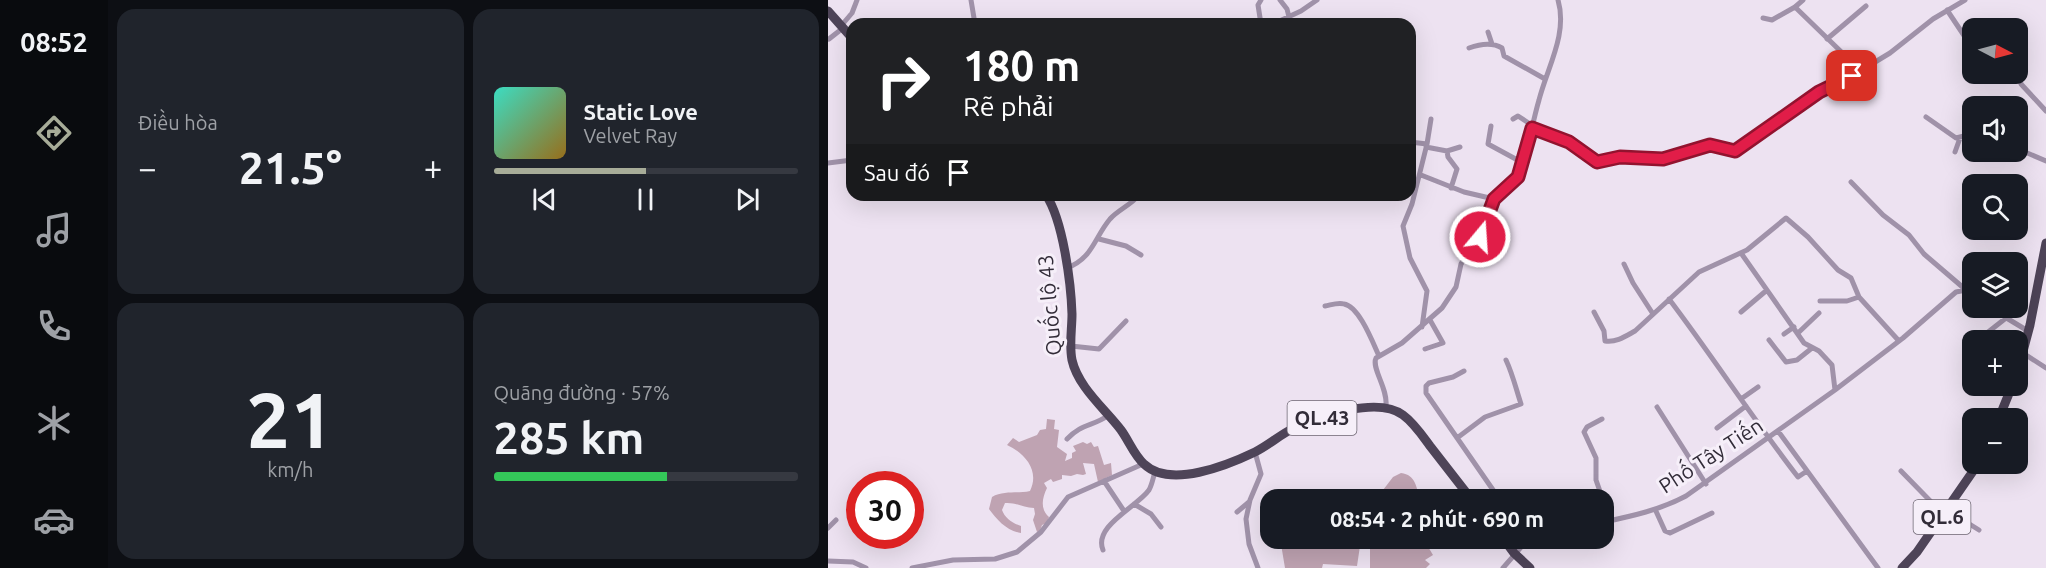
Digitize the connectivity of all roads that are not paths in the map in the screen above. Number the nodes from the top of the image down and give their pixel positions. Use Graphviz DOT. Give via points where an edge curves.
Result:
graph roads {
  1 [pos="857,0"];
  2 [pos="971,0"];
  3 [pos="1261,0"];
  4 [pos="1280,0"];
  5 [pos="1317,0"];
  6 [pos="1558,0"];
  7 [pos="1803,0"];
  8 [pos="1965,0"];
  9 [pos="1954,3"];
  10 [pos="1866,6"];
  11 [pos="1795,7"];
  12 [pos="1947,10"];
  13 [pos="828,11"];
  14 [pos="1289,17"];
  15 [pos="849,18"];
  16 [pos="974,18"];
  17 [pos="1260,18"];
  18 [pos="1763,18"];
  19 [pos="846,22"];
  20 [pos="842,27"];
  21 [pos="846,31"];
  22 [pos="1488,32"];
  23 [pos="1962,32"];
  24 [pos="829,39"];
  25 [pos="1827,39"];
  26 [pos="1492,44"];
  27 [pos="1469,48"];
  28 [pos="1861,71"];
  29 [pos="1545,79"];
  30 [pos="2021,84"];
  31 [pos="2046,111"];
  32 [pos="1926,117"];
  33 [pos="1431,119"];
  34 [pos="1513,119"];
  35 [pos="1491,126"];
  36 [pos="1532,127"];
  37 [pos="1960,138"];
  38 [pos="1416,143"];
  39 [pos="1426,145"];
  40 [pos="1460,147"];
  41 [pos="1448,151"];
  42 [pos="1955,152"];
  43 [pos="2028,153"];
  44 [pos="846,161"];
  45 [pos="2046,161"];
  46 [pos="828,163"];
  47 [pos="1523,164"];
  48 [pos="1420,175"];
  49 [pos="1851,182"];
  50 [pos="1451,188"];
  51 [pos="1416,190"];
  52 [pos="1494,199"];
  53 [pos="1049,201"];
  54 [pos="1132,201"];
  55 [pos="1413,201"];
  56 [pos="1098,239"];
  57 [pos="2046,243"];
  58 [pos="1741,253"];
  59 [pos="1141,255"];
  60 [pos="1624,264"];
  61 [pos="1067,268"];
  62 [pos="1962,287"];
  63 [pos="1767,290"];
  64 [pos="1962,291"];
  65 [pos="1859,297"];
  66 [pos="1669,299"];
  67 [pos="1820,301"];
  68 [pos="1325,306"];
  69 [pos="1594,312"];
  70 [pos="1741,312"];
  71 [pos="1819,313"];
  72 [pos="1653,314"];
  73 [pos="2006,318"];
  74 [pos="1430,320"];
  75 [pos="1126,321"];
  76 [pos="1422,327"];
  77 [pos="1796,330"];
  78 [pos="1991,330"];
  79 [pos="2026,330"];
  80 [pos="2028,331"];
  81 [pos="1784,334"];
  82 [pos="1769,339"];
  83 [pos="1899,341"];
  84 [pos="1071,346"];
  85 [pos="1812,348"];
  86 [pos="1425,349"];
  87 [pos="1379,356"];
  88 [pos="2028,356"];
  89 [pos="1506,360"];
  90 [pos="2046,368"];
  91 [pos="1464,371"];
  92 [pos="1758,387"];
  93 [pos="1835,390"];
  94 [pos="1741,399"];
  95 [pos="1386,406"];
  96 [pos="1746,406"];
  97 [pos="1658,407"];
  98 [pos="1109,415"];
  99 [pos="1602,419"];
  100 [pos="1717,428"];
  101 [pos="1778,431"];
  102 [pos="1457,438"];
  103 [pos="1768,438"];
  104 [pos="1067,440"];
  105 [pos="1255,452"];
  106 [pos="1143,464"];
  107 [pos="1806,471"];
  108 [pos="1901,471"];
  109 [pos="1155,472"];
  110 [pos="1971,474"];
  111 [pos="1104,481"];
  112 [pos="1706,484"];
  113 [pos="1463,489"];
  114 [pos="1492,489"];
  115 [pos="1599,489"];
  116 [pos="1250,500"];
  117 [pos="1134,504"];
  118 [pos="1655,509"];
  119 [pos="1124,511"];
  120 [pos="1237,512"];
  121 [pos="1946,512"];
  122 [pos="1712,513"];
  123 [pos="836,520"];
  124 [pos="1614,520"];
  125 [pos="1161,527"];
  126 [pos="828,528"];
  127 [pos="1979,530"];
  128 [pos="1511,549"];
  129 [pos="1518,549"];
  130 [pos="1103,550"];
  131 [pos="1514,553"];
  132 [pos="828,561"];
  133 [pos="942,565"];
  134 [pos="866,568"];
  135 [pos="912,568"];
  136 [pos="1258,568"];
  137 [pos="1503,568"];
  138 [pos="1530,568"];
  139 [pos="1878,568"];
  140 [pos="1902,568"];
  1 -- 15 [label="street"];
  2 -- 16 [label="street"];
  3 -- 17 [label="street"];
  4 -- 14 [label="street"];
  5 -- 14 [label="street"];
  6 -- 29 [label="street" via="1559,36"];
  7 -- 11 [label="street"];
  8 -- 9 [label="street"];
  9 -- 12 [label="street"];
  10 -- 25 [label="street"];
  11 -- 18 [label="street" via="1772,20"];
  11 -- 25 [label="street"];
  12 -- 23 [label="street"];
  12 -- 28 [label="street"];
  13 -- 20 [label="highway"];
  19 -- 20 [label="street"];
  20 -- 21 [label="highway"];
  20 -- 24 [label="street"];
  22 -- 26 [label="street"];
  25 -- 28 [label="street"];
  26 -- 27 [label="street"];
  26 -- 29 [label="street" via="1502,48 1503,57"];
  28 -- 36 [label="street" via="1819,92 1735,151 1710,145 1663,159 1620,157 1597,162 1569,142"];
  29 -- 36 [label="street"];
  30 -- 31 [label="street"];
  32 -- 37 [label="street" via="1946,133"];
  33 -- 39 [label="street"];
  34 -- 36 [label="street" via="1518,116"];
  35 -- 47 [label="street" via="1488,144"];
  36 -- 47 [label="street"];
  37 -- 42 [label="street"];
  38 -- 39 [label="street"];
  39 -- 41 [label="street"];
  39 -- 48 [label="street"];
  40 -- 41 [label="street"];
  41 -- 50 [label="street" via="1457,169"];
  43 -- 45 [label="street"];
  44 -- 46 [label="street"];
  47 -- 52 [label="street" via="1516,180"];
  48 -- 50 [label="street"];
  48 -- 51 [label="street"];
  49 -- 62 [label="street"];
  50 -- 52 [label="street"];
  52 -- 74 [label="street" via="1480,237 1461,264 1453,291"];
  53 -- 61 [label="highway, Quốc lộ 43 / QL.43"];
  54 -- 56 [label="street" via="1109,221"];
  55 -- 76 [label="street" via="1403,226 1410,258 1427,291"];
  56 -- 59 [label="street" via="1126,246"];
  56 -- 61 [label="street" via="1088,254"];
  57 -- 80 [label="highway"];
  58 -- 63 [label="street"];
  58 -- 65 [label="street" via="1785,218 1851,278"];
  58 -- 66 [label="street" via="1699,272"];
  60 -- 72 [label="street"];
  61 -- 84 [label="highway, Quốc lộ 43 / QL.43"];
  63 -- 70 [label="street"];
  63 -- 77 [label="street"];
  64 -- 83 [label="street"];
  65 -- 67 [label="street"];
  65 -- 83 [label="street"];
  66 -- 72 [label="street"];
  66 -- 94 [label="street"];
  68 -- 87 [label="street" via="1344,303 1352,308"];
  69 -- 72 [label="street" via="1606,341 1612,342 1635,331"];
  71 -- 77 [label="street"];
  73 -- 78 [label="street"];
  73 -- 79 [label="street"];
  74 -- 76 [label="street"];
  74 -- 86 [label="street" via="1443,343"];
  75 -- 84 [label="street" via="1099,349"];
  76 -- 87 [label="street"];
  77 -- 81 [label="street"];
  77 -- 85 [label="street"];
  82 -- 85 [label="street" via="1786,362 1797,360"];
  83 -- 93 [label="street"];
  84 -- 98 [label="highway, Quốc lộ 43 / QL.43" via="1077,374"];
  85 -- 93 [label="street" via="1832,365"];
  87 -- 95 [label="street" via="1374,362"];
  88 -- 90 [label="street"];
  89 -- 102 [label="street" via="1521,404 1485,417"];
  91 -- 102 [label="street" via="1429,383 1425,389"];
  92 -- 94 [label="street"];
  93 -- 101 [label="street"];
  94 -- 96 [label="street"];
  95 -- 105 [label="highway, QL.43" via="1344,411 1303,424"];
  95 -- 113 [label="highway, QL.43" via="1412,424"];
  96 -- 100 [label="street"];
  96 -- 103 [label="street"];
  97 -- 112 [label="street"];
  98 -- 104 [label="street" via="1079,428"];
  98 -- 106 [label="highway, Quốc lộ 43 / QL.43"];
  99 -- 115 [label="street" via="1584,432 1596,458"];
  101 -- 103 [label="street, Phố Tây Tiến"];
  101 -- 107 [label="street, Phố Tây Tiến"];
  102 -- 114 [label="street"];
  103 -- 107 [label="street" via="1798,477"];
  103 -- 112 [label="street, Phố Tây Tiến"];
  105 -- 109 [label="highway, QL.43" via="1194,473 1179,476"];
  105 -- 116 [label="street" via="1261,474"];
  106 -- 109 [label="highway, QL.43"];
  106 -- 111 [label="street"];
  107 -- 139 [label="street, Phố Tây Tiến"];
  108 -- 121 [label="street"];
  109 -- 117 [label="street" via="1149,489"];
  110 -- 121 [label="highway, QL.6"];
  111 -- 119 [label="street"];
  111 -- 133 [label="street" via="1068,497 1035,538 1017,552 995,559"];
  112 -- 118 [label="street, Phố Tây Tiến"];
  116 -- 120 [label="street"];
  116 -- 136 [label="street" via="1246,519"];
  117 -- 119 [label="street"];
  117 -- 125 [label="street" via="1151,514"];
  118 -- 122 [label="street" via="1665,531 1670,533"];
  118 -- 124 [label="street, Phố Tây Tiến"];
  119 -- 130 [label="street" via="1101,537"];
  121 -- 127 [label="street"];
  121 -- 140 [label="highway, QL.6"];
  123 -- 126 [label="street"];
  128 -- 131 [label="highway"];
  129 -- 131 [label="street"];
  131 -- 137 [label="street"];
  131 -- 138 [label="highway"];
  132 -- 134 [label="street" via="853,562"];
  133 -- 135 [label="street"];
}
